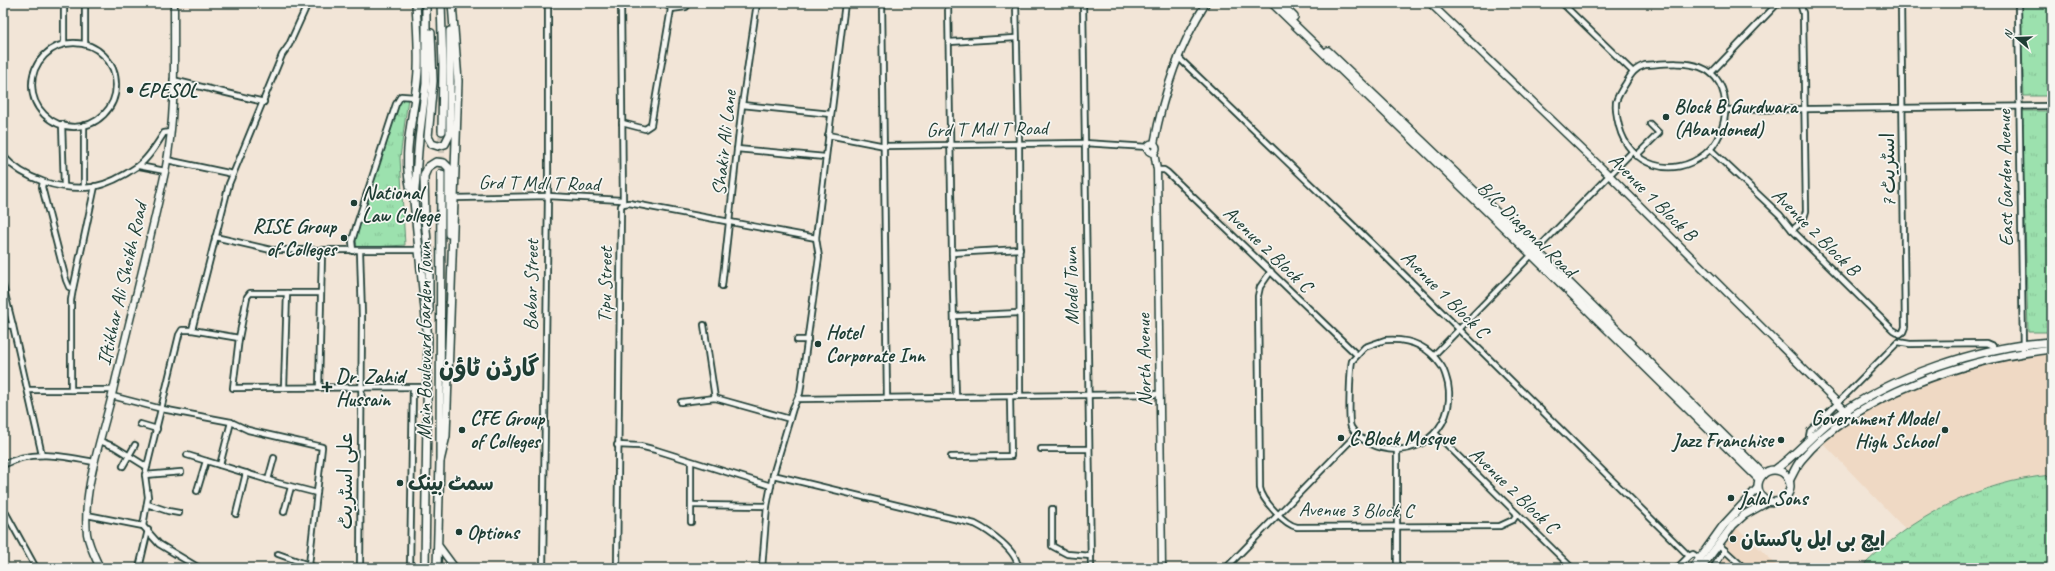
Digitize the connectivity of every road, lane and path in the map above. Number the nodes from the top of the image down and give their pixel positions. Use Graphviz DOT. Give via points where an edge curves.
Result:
graph roads {
  1 [pos="64,3"];
  2 [pos="84,3"];
  3 [pos="174,3"];
  4 [pos="308,3"];
  5 [pos="416,3"];
  6 [pos="426,3"];
  7 [pos="430,3"];
  8 [pos="441,3"];
  9 [pos="451,3"];
  10 [pos="548,3"];
  11 [pos="621,3"];
  12 [pos="656,3"];
  13 [pos="689,3"];
  14 [pos="757,3"];
  15 [pos="845,3"];
  16 [pos="882,3"];
  17 [pos="948,3"];
  18 [pos="1016,3"];
  19 [pos="1083,3"];
  20 [pos="1206,3"];
  21 [pos="1272,3"];
  22 [pos="1280,3"];
  23 [pos="1430,3"];
  24 [pos="1562,3"];
  25 [pos="1778,3"];
  26 [pos="1800,3"];
  27 [pos="1901,3"];
  28 [pos="2018,3"];
  29 [pos="671,9"];
  30 [pos="1016,38"];
  31 [pos="949,42"];
  32 [pos="64,44"];
  33 [pos="84,44"];
  34 [pos="1178,57"];
  35 [pos="1633,72"];
  36 [pos="1710,73"];
  37 [pos="173,80"];
  38 [pos="414,97"];
  39 [pos="264,102"];
  40 [pos="742,105"];
  41 [pos="2052,106"];
  42 [pos="2019,107"];
  43 [pos="1902,108"];
  44 [pos="1804,109"];
  45 [pos="1727,110"];
  46 [pos="831,114"];
  47 [pos="622,123"];
  48 [pos="62,124"];
  49 [pos="1650,124"];
  50 [pos="84,125"];
  51 [pos="442,131"];
  52 [pos="170,132"];
  53 [pos="828,135"];
  54 [pos="1019,143"];
  55 [pos="1084,143"];
  56 [pos="950,145"];
  57 [pos="1151,145"];
  58 [pos="885,146"];
  59 [pos="737,149"];
  60 [pos="1711,150"];
  61 [pos="1632,152"];
  62 [pos="3,156"];
  63 [pos="1636,156"];
  64 [pos="825,157"];
  65 [pos="166,160"];
  66 [pos="5,162"];
  67 [pos="139,166"];
  68 [pos="1157,170"];
  69 [pos="165,171"];
  70 [pos="233,174"];
  71 [pos="441,174"];
  72 [pos="1609,175"];
  73 [pos="43,182"];
  74 [pos="64,186"];
  75 [pos="95,186"];
  76 [pos="84,187"];
  77 [pos="548,196"];
  78 [pos="455,198"];
  79 [pos="414,201"];
  80 [pos="622,202"];
  81 [pos="730,222"];
  82 [pos="1792,230"];
  83 [pos="215,237"];
  84 [pos="816,238"];
  85 [pos="1020,249"];
  86 [pos="421,250"];
  87 [pos="322,251"];
  88 [pos="353,251"];
  89 [pos="360,251"];
  90 [pos="1534,252"];
  91 [pos="952,253"];
  92 [pos="1271,271"];
  93 [pos="3,286"];
  94 [pos="722,286"];
  95 [pos="73,289"];
  96 [pos="287,293"];
  97 [pos="321,293"];
  98 [pos="450,302"];
  99 [pos="1019,313"];
  100 [pos="955,316"];
  101 [pos="3,322"];
  102 [pos="704,325"];
  103 [pos="13,326"];
  104 [pos="192,330"];
  105 [pos="1459,330"];
  106 [pos="1900,334"];
  107 [pos="239,338"];
  108 [pos="428,340"];
  109 [pos="797,340"];
  110 [pos="808,340"];
  111 [pos="1901,342"];
  112 [pos="2052,342"];
  113 [pos="2023,348"];
  114 [pos="2052,349"];
  115 [pos="1994,351"];
  116 [pos="1356,354"];
  117 [pos="1434,355"];
  118 [pos="428,387"];
  119 [pos="284,388"];
  120 [pos="319,388"];
  121 [pos="360,388"];
  122 [pos="412,388"];
  123 [pos="29,390"];
  124 [pos="71,390"];
  125 [pos="112,393"];
  126 [pos="1160,394"];
  127 [pos="1088,395"];
  128 [pos="1020,396"];
  129 [pos="956,397"];
  130 [pos="1010,397"];
  131 [pos="715,398"];
  132 [pos="887,398"];
  133 [pos="799,399"];
  134 [pos="681,402"];
  135 [pos="1838,402"];
  136 [pos="162,409"];
  137 [pos="1849,413"];
  138 [pos="790,419"];
  139 [pos="231,422"];
  140 [pos="140,424"];
  141 [pos="157,429"];
  142 [pos="1435,433"];
  143 [pos="1357,434"];
  144 [pos="1811,438"];
  145 [pos="100,441"];
  146 [pos="135,445"];
  147 [pos="618,445"];
  148 [pos="1041,449"];
  149 [pos="1088,449"];
  150 [pos="1397,450"];
  151 [pos="42,455"];
  152 [pos="187,455"];
  153 [pos="129,456"];
  154 [pos="951,457"];
  155 [pos="274,458"];
  156 [pos="206,461"];
  157 [pos="440,461"];
  158 [pos="94,462"];
  159 [pos="691,462"];
  160 [pos="3,465"];
  161 [pos="220,465"];
  162 [pos="123,466"];
  163 [pos="147,467"];
  164 [pos="1776,469"];
  165 [pos="181,472"];
  166 [pos="246,473"];
  167 [pos="145,475"];
  168 [pos="773,475"];
  169 [pos="1761,476"];
  170 [pos="268,480"];
  171 [pos="1789,481"];
  172 [pos="771,486"];
  173 [pos="291,487"];
  174 [pos="1758,489"];
  175 [pos="197,491"];
  176 [pos="317,493"];
  177 [pos="1769,501"];
  178 [pos="147,504"];
  179 [pos="692,505"];
  180 [pos="767,506"];
  181 [pos="3,508"];
  182 [pos="1052,509"];
  183 [pos="284,512"];
  184 [pos="180,513"];
  185 [pos="236,514"];
  186 [pos="1278,514"];
  187 [pos="1517,514"];
  188 [pos="87,516"];
  189 [pos="691,522"];
  190 [pos="144,526"];
  191 [pos="1396,526"];
  192 [pos="148,530"];
  193 [pos="1718,544"];
  194 [pos="438,545"];
  195 [pos="1725,550"];
  196 [pos="278,554"];
  197 [pos="1091,556"];
  198 [pos="1689,556"];
  199 [pos="1699,558"];
  200 [pos="308,566"];
  201 [pos="1019,567"];
  202 [pos="1741,567"];
  203 [pos="36,568"];
  204 [pos="100,568"];
  205 [pos="139,568"];
  206 [pos="199,568"];
  207 [pos="318,568"];
  208 [pos="360,568"];
  209 [pos="410,568"];
  210 [pos="425,568"];
  211 [pos="437,568"];
  212 [pos="455,568"];
  213 [pos="543,568"];
  214 [pos="617,568"];
  215 [pos="762,568"];
  216 [pos="1027,568"];
  217 [pos="1091,568"];
  218 [pos="1162,568"];
  219 [pos="1226,568"];
  220 [pos="1397,568"];
  221 [pos="1572,568"];
  222 [pos="1677,568"];
  223 [pos="1693,568"];
  224 [pos="1702,568"];
  225 [pos="1713,568"];
  1 -- 32 [label="street"];
  2 -- 33 [label="street"];
  3 -- 37 [label="street, Iftikhar Ali Sheikh Road"];
  4 -- 39 [label="street" via="282,55"];
  5 -- 38 [label="main road, Main Boulevard Garden Town" via="418,70"];
  6 -- 79 [label="main road, Main Boulevard Garden Town" via="426,84 418,139"];
  7 -- 9 [label="main road" via="432,81 428,137 432,144 438,146 445,144 450,134"];
  8 -- 51 [label="main road"];
  9 -- 78 [label="main road, Main Boulevard Garden Town" via="458,81"];
  10 -- 77 [label="street, Babar Street"];
  11 -- 47 [label="street, Tipu Street"];
  12 -- 29 [label="street" via="669,6"];
  13 -- 29 [label="street" via="686,7"];
  14 -- 40 [label="street, Shakir Ali Lane"];
  15 -- 46 [label="street"];
  16 -- 58 [label="street"];
  17 -- 31 [label="street"];
  18 -- 30 [label="street"];
  19 -- 55 [label="street, Model Town"];
  20 -- 34 [label="street, North Avenue"];
  21 -- 90 [label="main road, B/C Diagonal Road"];
  22 -- 90 [label="main road, B/C Diagonal Road"];
  23 -- 72 [label="street, Avenue 1 Block B"];
  24 -- 35 [label="street"];
  25 -- 36 [label="street"];
  26 -- 44 [label="street" via="1803,13"];
  27 -- 43 [label="street, اسٹریٹ 7"];
  28 -- 42 [label="street, East Garden Avenue"];
  29 -- 47 [label="street" via="651,125 646,129"];
  30 -- 31 [label="street"];
  30 -- 54 [label="street"];
  31 -- 56 [label="street"];
  32 -- 33 [label="street"];
  32 -- 48 [label="street" via="53,49 40,61 33,77 36,101 42,111"];
  33 -- 50 [label="street" via="99,51 110,62 116,85 109,107 98,119"];
  34 -- 57 [label="street, North Avenue"];
  34 -- 105 [label="street, Avenue 1 Block C"];
  35 -- 36 [label="street" via="1645,65 1667,64 1693,65"];
  35 -- 61 [label="street" via="1619,94 1616,108 1620,129"];
  36 -- 45 [label="street" via="1717,79"];
  37 -- 39 [label="street"];
  37 -- 52 [label="street, Iftikhar Ali Sheikh Road"];
  38 -- 79 [label="main road, Main Boulevard Garden Town" via="408,148 408,184"];
  38 -- 88 [label="street" via="401,96 396,104 352,241"];
  39 -- 70 [label="street"];
  40 -- 46 [label="street"];
  40 -- 59 [label="street, Shakir Ali Lane"];
  41 -- 42 [label="street"];
  42 -- 43 [label="street"];
  42 -- 113 [label="street, East Garden Avenue"];
  43 -- 44 [label="street"];
  43 -- 106 [label="street, اسٹریٹ 7" via="1905,327"];
  44 -- 45 [label="street"];
  44 -- 82 [label="street" via="1806,211 1803,221"];
  45 -- 60 [label="street" via="1720,133"];
  46 -- 53 [label="street"];
  47 -- 80 [label="street, Tipu Street"];
  48 -- 50 [label="street"];
  48 -- 74 [label="street"];
  49 -- 63 [label="street" via="1659,133"];
  50 -- 76 [label="street"];
  52 -- 65 [label="street, Iftikhar Ali Sheikh Road"];
  52 -- 67 [label="street" via="164,132"];
  53 -- 58 [label="street, Grd T Mdl T Road"];
  53 -- 64 [label="street"];
  54 -- 55 [label="street, Grd T Mdl T Road"];
  54 -- 56 [label="street, Grd T Mdl T Road"];
  54 -- 85 [label="street"];
  55 -- 57 [label="street, Grd T Mdl T Road"];
  55 -- 127 [label="street, Model Town"];
  56 -- 58 [label="street, Grd T Mdl T Road"];
  56 -- 91 [label="street"];
  57 -- 68 [label="street, North Avenue" via="1156,148 1154,152"];
  58 -- 132 [label="street"];
  59 -- 64 [label="street"];
  59 -- 81 [label="street, Shakir Ali Lane"];
  60 -- 63 [label="street" via="1691,163 1681,166 1655,164"];
  60 -- 82 [label="street, Avenue 2 Block B" via="1780,215"];
  61 -- 63 [label="street"];
  61 -- 72 [label="street"];
  62 -- 66 [label="street"];
  64 -- 84 [label="street"];
  65 -- 69 [label="street, Iftikhar Ali Sheikh Road"];
  65 -- 70 [label="street"];
  66 -- 73 [label="street"];
  67 -- 69 [label="street"];
  67 -- 75 [label="street"];
  68 -- 92 [label="street, Avenue 2 Block C" via="1167,172"];
  68 -- 126 [label="street, North Avenue"];
  69 -- 125 [label="street, Iftikhar Ali Sheikh Road"];
  70 -- 83 [label="street"];
  71 -- 157 [label="main road, Main Boulevard Garden Town"];
  72 -- 90 [label="street"];
  72 -- 135 [label="street, Avenue 1 Block B"];
  73 -- 74 [label="street"];
  73 -- 95 [label="street" via="42,187 66,280"];
  74 -- 76 [label="street"];
  75 -- 76 [label="street"];
  75 -- 95 [label="street"];
  77 -- 78 [label="street, Grd T Mdl T Road"];
  77 -- 80 [label="street, Grd T Mdl T Road"];
  77 -- 213 [label="street, Babar Street"];
  78 -- 98 [label="main road, Main Boulevard Garden Town"];
  79 -- 86 [label="main road, Main Boulevard Garden Town"];
  80 -- 81 [label="street, Grd T Mdl T Road"];
  80 -- 147 [label="street, Tipu Street"];
  81 -- 84 [label="street, Grd T Mdl T Road"];
  81 -- 94 [label="street, Shakir Ali Lane"];
  82 -- 106 [label="street, Avenue 2 Block B"];
  83 -- 87 [label="street" via="271,250"];
  83 -- 104 [label="street"];
  84 -- 110 [label="street" via="819,256"];
  85 -- 91 [label="street"];
  85 -- 99 [label="street"];
  86 -- 89 [label="street"];
  86 -- 108 [label="main road, Main Boulevard Garden Town"];
  87 -- 88 [label="street"];
  87 -- 97 [label="street"];
  88 -- 89 [label="street"];
  89 -- 121 [label="street, علی اسٹریٹ"];
  90 -- 105 [label="street"];
  90 -- 169 [label="main road, B/C Diagonal Road"];
  91 -- 100 [label="street"];
  92 -- 116 [label="street, Avenue 2 Block C"];
  92 -- 186 [label="street, Avenue 3 Block C" via="1260,287 1258,296 1260,488 1265,500"];
  93 -- 103 [label="street"];
  95 -- 124 [label="street"];
  96 -- 97 [label="street"];
  96 -- 107 [label="street" via="250,293"];
  96 -- 119 [label="street"];
  97 -- 120 [label="street"];
  98 -- 108 [label="main road" via="449,168 444,163 436,162 428,167 424,176 430,277"];
  98 -- 157 [label="main road, Main Boulevard Garden Town" via="446,436"];
  99 -- 100 [label="street"];
  99 -- 128 [label="street"];
  100 -- 129 [label="street"];
  101 -- 103 [label="street"];
  102 -- 131 [label="street"];
  103 -- 123 [label="street"];
  104 -- 107 [label="street"];
  104 -- 136 [label="street" via="185,329 180,332"];
  105 -- 117 [label="street"];
  105 -- 198 [label="street, Avenue 1 Block C"];
  106 -- 111 [label="street"];
  107 -- 119 [label="street" via="233,388"];
  108 -- 118 [label="main road, Main Boulevard Garden Town"];
  109 -- 110 [label="street"];
  110 -- 133 [label="street"];
  111 -- 115 [label="street" via="1986,343 1993,346"];
  111 -- 135 [label="street" via="1890,349"];
  112 -- 113 [label="main road"];
  113 -- 114 [label="main road"];
  113 -- 115 [label="main road"];
  113 -- 137 [label="main road" via="1924,380"];
  115 -- 137 [label="main road" via="1945,364 1906,379"];
  116 -- 117 [label="street" via="1379,341 1394,339 1416,344"];
  116 -- 143 [label="street" via="1351,364 1350,421 1351,428"];
  117 -- 142 [label="street" via="1443,368 1449,390 1445,419"];
  118 -- 122 [label="street"];
  118 -- 210 [label="main road, Main Boulevard Garden Town"];
  119 -- 120 [label="street"];
  120 -- 121 [label="street"];
  121 -- 122 [label="street"];
  121 -- 208 [label="street, علی اسٹریٹ"];
  122 -- 209 [label="street"];
  123 -- 124 [label="street"];
  123 -- 151 [label="street"];
  124 -- 125 [label="street"];
  125 -- 136 [label="street"];
  125 -- 145 [label="street, Iftikhar Ali Sheikh Road"];
  126 -- 127 [label="street"];
  126 -- 218 [label="street, North Avenue"];
  127 -- 128 [label="street"];
  127 -- 149 [label="street, Model Town"];
  128 -- 130 [label="street"];
  129 -- 130 [label="street"];
  129 -- 132 [label="street"];
  130 -- 154 [label="street" via="1011,456"];
  131 -- 134 [label="street"];
  131 -- 138 [label="street"];
  132 -- 133 [label="street"];
  133 -- 138 [label="street"];
  135 -- 137 [label="street, Avenue 1 Block B"];
  135 -- 144 [label="street" via="1810,431"];
  136 -- 139 [label="street"];
  136 -- 141 [label="street"];
  137 -- 144 [label="main road"];
  137 -- 171 [label="main road" via="1809,450"];
  138 -- 168 [label="street"];
  139 -- 161 [label="street"];
  139 -- 176 [label="street" via="248,430 322,447"];
  140 -- 141 [label="street"];
  141 -- 163 [label="street"];
  142 -- 150 [label="street" via="1420,444"];
  142 -- 187 [label="street, Avenue 2 Block C"];
  143 -- 150 [label="street" via="1375,446"];
  143 -- 186 [label="street"];
  144 -- 164 [label="main road"];
  145 -- 153 [label="street"];
  145 -- 158 [label="street, Iftikhar Ali Sheikh Road"];
  146 -- 153 [label="street"];
  147 -- 159 [label="street" via="640,446"];
  147 -- 214 [label="street, Tipu Street"];
  148 -- 149 [label="street"];
  149 -- 197 [label="street, Model Town"];
  150 -- 191 [label="street"];
  151 -- 158 [label="street"];
  151 -- 160 [label="street" via="22,456"];
  152 -- 156 [label="street"];
  153 -- 162 [label="street"];
  153 -- 163 [label="street"];
  155 -- 170 [label="street"];
  156 -- 161 [label="street"];
  156 -- 175 [label="street"];
  157 -- 194 [label="main road, Main Boulevard Garden Town"];
  158 -- 188 [label="street, Iftikhar Ali Sheikh Road"];
  159 -- 172 [label="street"];
  159 -- 179 [label="street"];
  161 -- 166 [label="street"];
  163 -- 167 [label="street"];
  164 -- 169 [label="main road" via="1768,470"];
  164 -- 171 [label="main road" via="1784,473"];
  165 -- 167 [label="street"];
  166 -- 170 [label="street"];
  166 -- 185 [label="street"];
  167 -- 178 [label="street"];
  168 -- 172 [label="street"];
  168 -- 201 [label="street" via="975,524 991,532"];
  169 -- 174 [label="main road"];
  170 -- 173 [label="street"];
  171 -- 177 [label="main road" via="1789,491 1784,498 1777,502"];
  172 -- 180 [label="street"];
  173 -- 176 [label="street"];
  173 -- 183 [label="street"];
  174 -- 177 [label="main road" via="1761,497"];
  174 -- 199 [label="main road" via="1723,526"];
  176 -- 200 [label="street"];
  177 -- 193 [label="main road" via="1744,515"];
  178 -- 184 [label="street"];
  178 -- 190 [label="street"];
  179 -- 180 [label="street"];
  179 -- 189 [label="street"];
  180 -- 215 [label="street"];
  181 -- 203 [label="street"];
  182 -- 197 [label="street" via="1052,546 1067,554"];
  186 -- 191 [label="street, Avenue 3 Block C" via="1297,527"];
  186 -- 219 [label="street"];
  187 -- 191 [label="street, Avenue 3 Block C" via="1500,526"];
  187 -- 221 [label="street, Avenue 2 Block C"];
  188 -- 190 [label="street"];
  188 -- 204 [label="street, Iftikhar Ali Sheikh Road" via="89,540"];
  190 -- 192 [label="street"];
  191 -- 220 [label="street"];
  192 -- 205 [label="street"];
  192 -- 206 [label="street" via="159,544"];
  193 -- 195 [label="street"];
  193 -- 224 [label="main road"];
  194 -- 211 [label="main road, Main Boulevard Garden Town"];
  194 -- 212 [label="street"];
  195 -- 202 [label="street"];
  195 -- 225 [label="street"];
  196 -- 200 [label="street"];
  197 -- 217 [label="street, Model Town"];
  198 -- 199 [label="street" via="1693,554"];
  198 -- 222 [label="street"];
  199 -- 223 [label="main road"];
  200 -- 207 [label="street"];
  201 -- 216 [label="street"];
}
